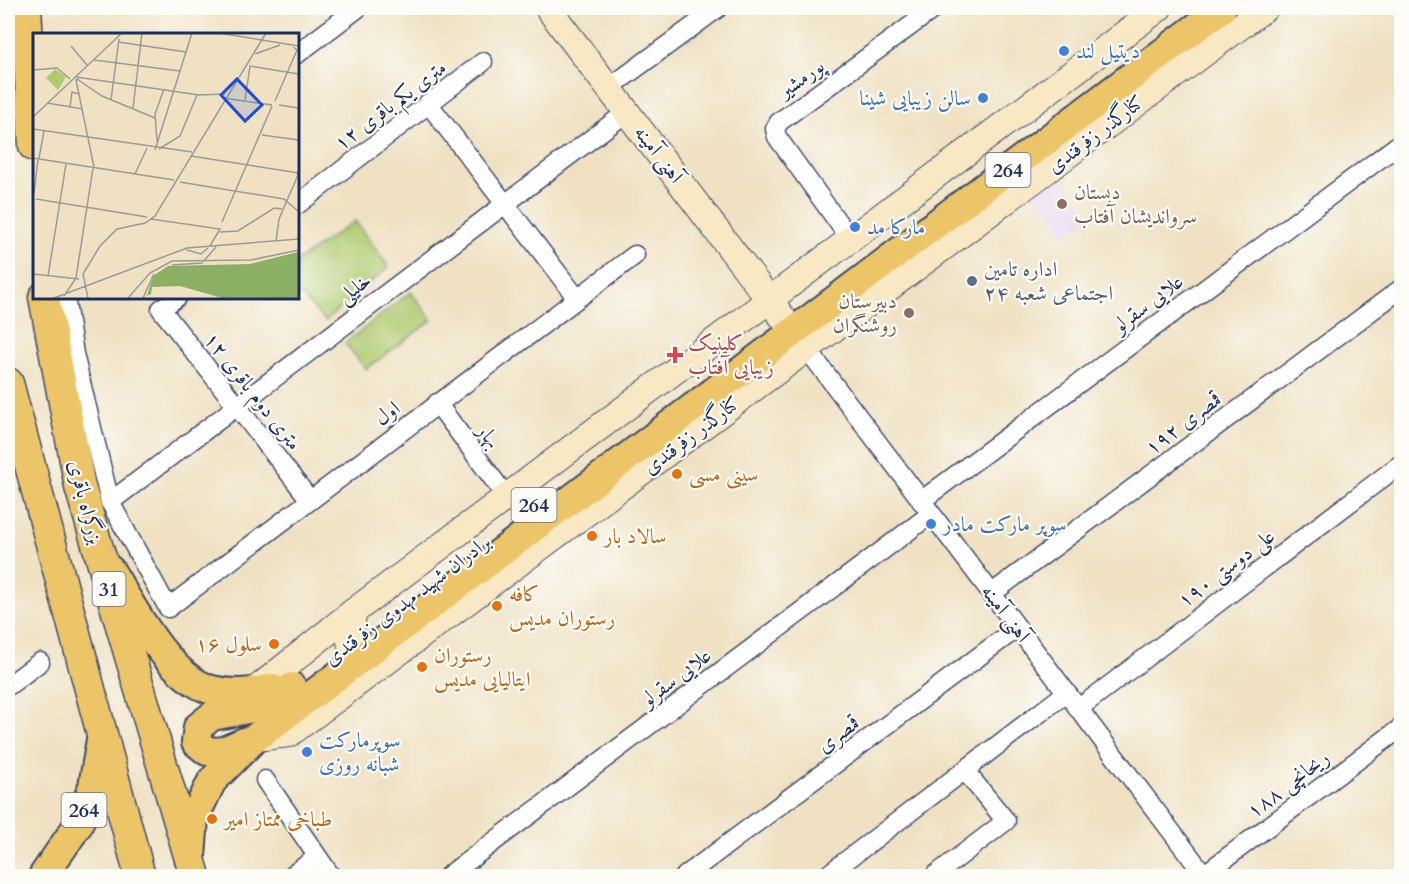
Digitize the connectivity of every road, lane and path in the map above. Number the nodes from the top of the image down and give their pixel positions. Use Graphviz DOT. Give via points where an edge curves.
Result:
graph roads {
  1 [pos="26,8"];
  2 [pos="358,8"];
  3 [pos="548,8"];
  4 [pos="718,8"];
  5 [pos="935,8"];
  6 [pos="1159,8"];
  7 [pos="1194,8"];
  8 [pos="1222,8"];
  9 [pos="1264,8"];
  10 [pos="298,53"];
  11 [pos="483,62"];
  12 [pos="8,64"];
  13 [pos="31,83"];
  14 [pos="609,88"];
  15 [pos="428,103"];
  16 [pos="627,112"];
  17 [pos="33,125"];
  18 [pos="1401,142"];
  19 [pos="504,203"];
  20 [pos="298,204"];
  21 [pos="850,239"];
  22 [pos="635,255"];
  23 [pos="1401,288"];
  24 [pos="576,297"];
  25 [pos="44,298"];
  26 [pos="65,298"];
  27 [pos="176,298"];
  28 [pos="788,325"];
  29 [pos="8,383"];
  30 [pos="437,403"];
  31 [pos="236,405"];
  32 [pos="1401,463"];
  33 [pos="505,495"];
  34 [pos="309,500"];
  35 [pos="110,502"];
  36 [pos="926,507"];
  37 [pos="530,531"];
  38 [pos="99,552"];
  39 [pos="498,579"];
  40 [pos="991,594"];
  41 [pos="353,612"];
  42 [pos="1017,628"];
  43 [pos="350,642"];
  44 [pos="40,662"];
  45 [pos="8,686"];
  46 [pos="253,692"];
  47 [pos="285,693"];
  48 [pos="1066,693"];
  49 [pos="1078,709"];
  50 [pos="1401,727"];
  51 [pos="102,734"];
  52 [pos="255,738"];
  53 [pos="965,771"];
  54 [pos="265,780"];
  55 [pos="317,857"];
  56 [pos="193,870"];
  57 [pos="43,876"];
  58 [pos="66,876"];
  59 [pos="140,876"];
  60 [pos="291,876"];
  61 [pos="331,876"];
  62 [pos="448,876"];
  63 [pos="685,876"];
  64 [pos="826,876"];
  65 [pos="934,876"];
  66 [pos="1203,876"];
  1 -- 13 [label="highway"];
  2 -- 10 [label="street"];
  3 -- 14 [label="main road, آهنی آمینه"];
  4 -- 14 [label="street"];
  5 -- 21 [label="street, پورمشیر" via="779,122 775,129 777,138"];
  6 -- 21 [label="main road, کنارگذر زفرقندی"];
  7 -- 28 [label="main road, برادران شهید مهدوی زفرقندی / 264"];
  8 -- 28 [label="main road, برادران شهید مهدوی زفرقندی / 264"];
  9 -- 28 [label="main road, کنارگذر زفرقندی"];
  11 -- 15 [label="street, ۱۲ متری یکم باقری"];
  12 -- 13 [label="highway" via="24,73"];
  13 -- 17 [label="highway"];
  14 -- 16 [label="main road, آهنی آمینه"];
  15 -- 19 [label="street"];
  15 -- 20 [label="street, ۱۲ متری یکم باقری"];
  16 -- 19 [label="street, خلیلی"];
  16 -- 28 [label="main road, آهنی آمینه"];
  18 -- 36 [label="street, علایی سقرلو"];
  19 -- 24 [label="street"];
  19 -- 31 [label="street, خلیلی"];
  21 -- 28 [label="main road, کنارگذر زفرقندی"];
  22 -- 24 [label="street, اول"];
  23 -- 40 [label="street, قمصری ۱۹۲"];
  24 -- 30 [label="street, اول"];
  25 -- 38 [label="highway, بزرگراه باقری / 31" via="80,487"];
  26 -- 35 [label="street" via="74,354"];
  27 -- 31 [label="street, ۱۲ متری دوم باقری" via="161,309"];
  28 -- 33 [label="main road, کنارگذر زفرقندی"];
  28 -- 36 [label="street, آهنی آمینه"];
  28 -- 37 [label="main road, برادران شهید مهدوی زفرقندی / 264"];
  28 -- 39 [label="main road, کنارگذر زفرقندی"];
  28 -- 43 [label="main road, برادران شهید مهدوی زفرقندی / 264"];
  29 -- 51 [label="highway, 31"];
  30 -- 33 [label="street, بهار"];
  30 -- 34 [label="street, اول"];
  31 -- 34 [label="street, ۱۲ متری دوم باقری"];
  31 -- 35 [label="street, خلیلی"];
  32 -- 49 [label="street, علی دوستی ۱۹۰"];
  33 -- 41 [label="main road, کنارگذر زفرقندی"];
  34 -- 35 [label="street, اول" via="168,608"];
  36 -- 40 [label="street, آهنی آمینه"];
  36 -- 62 [label="street, علایی سقرلو"];
  37 -- 39 [label="street"];
  37 -- 52 [label="main road, برادران شهید مهدوی زفرقندی / 264"];
  38 -- 46 [label="main road" via="170,661 211,690"];
  38 -- 56 [label="highway, بزرگراه باقری / 31"];
  39 -- 52 [label="main road, کنارگذر زفرقندی" via="289,734"];
  40 -- 42 [label="street, آهنی آمینه"];
  41 -- 43 [label="main road"];
  41 -- 46 [label="main road, کنارگذر زفرقندی"];
  42 -- 48 [label="street, آهنی آمینه"];
  42 -- 63 [label="street, قمصری"];
  43 -- 47 [label="main road, برادران شهید مهدوی زفرقندی / 264"];
  44 -- 45 [label="street"];
  46 -- 47 [label="main road" via="273,688"];
  47 -- 52 [label="main road, برادران شهید مهدوی زفرقندی" via="278,703 212,717 198,727 196,742 207,751 221,752"];
  48 -- 49 [label="street, آهنی آمینه"];
  48 -- 53 [label="street"];
  49 -- 66 [label="street, آهنی آمینه"];
  50 -- 66 [label="street, ریحانچی ۱۸۸"];
  51 -- 57 [label="main road, 264" via="93,786 78,825"];
  51 -- 59 [label="highway, 31"];
  52 -- 56 [label="main road, برادران شهید مهدوی زفرقندی / 264" via="212,781 194,818"];
  53 -- 64 [label="street"];
  53 -- 65 [label="street" via="1006,821"];
  54 -- 55 [label="street"];
  55 -- 60 [label="street"];
  55 -- 61 [label="street"];
  57 -- 58 [label="main road" via="56,872"];
}
